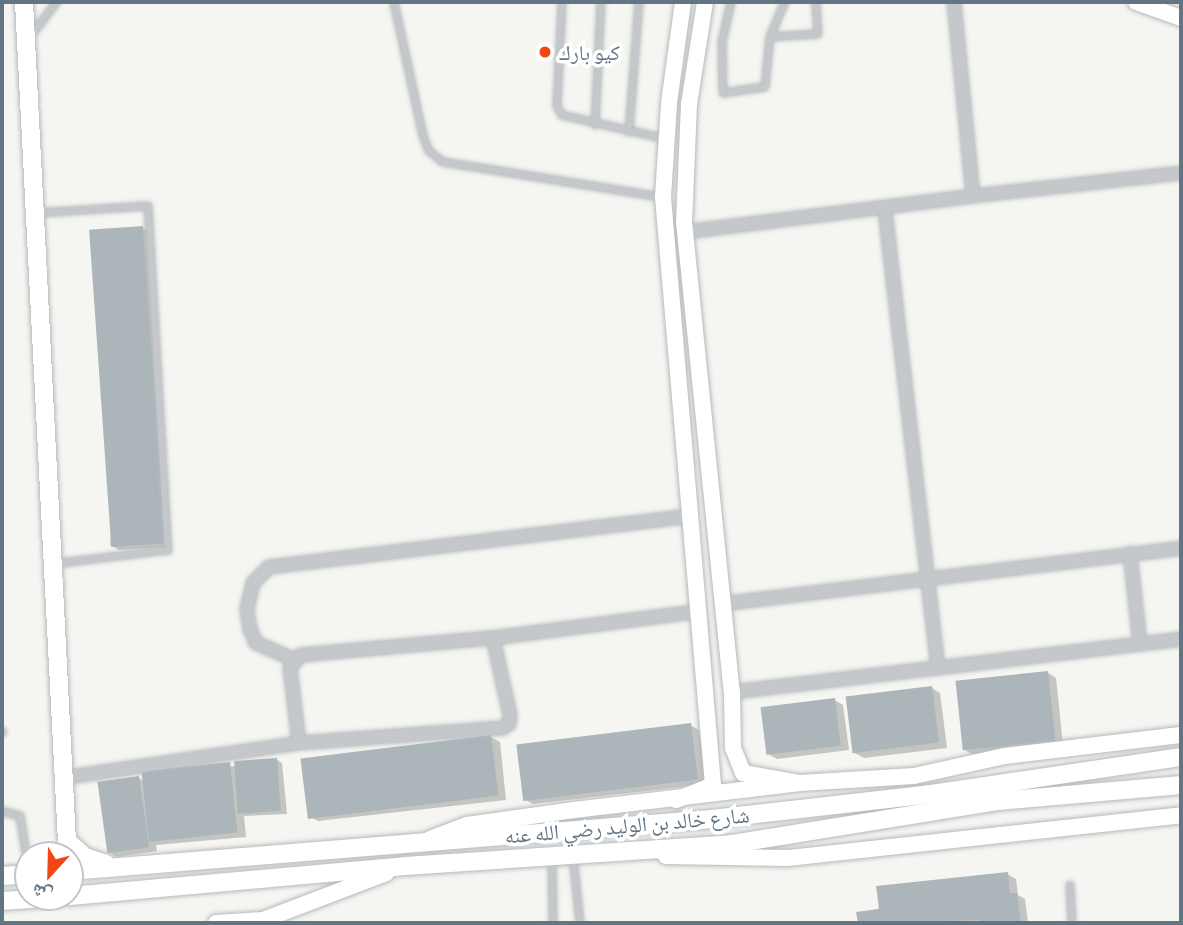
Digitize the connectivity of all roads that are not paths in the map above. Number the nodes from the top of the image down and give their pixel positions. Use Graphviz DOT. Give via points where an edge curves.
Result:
graph roads {
  1 [pos="23,2"];
  2 [pos="57,2"];
  3 [pos="394,2"];
  4 [pos="562,2"];
  5 [pos="601,2"];
  6 [pos="639,2"];
  7 [pos="683,2"];
  8 [pos="705,2"];
  9 [pos="731,2"];
  10 [pos="785,2"];
  11 [pos="816,2"];
  12 [pos="954,2"];
  13 [pos="1136,2"];
  14 [pos="1181,18"];
  15 [pos="770,37"];
  16 [pos="27,75"];
  17 [pos="595,125"];
  18 [pos="629,132"];
  19 [pos="666,139"];
  20 [pos="1181,173"];
  21 [pos="973,196"];
  22 [pos="663,197"];
  23 [pos="885,210"];
  24 [pos="34,214"];
  25 [pos="685,232"];
  26 [pos="691,516"];
  27 [pos="1181,548"];
  28 [pos="1130,553"];
  29 [pos="51,565"];
  30 [pos="929,576"];
  31 [pos="721,604"];
  32 [pos="700,611"];
  33 [pos="493,638"];
  34 [pos="1181,639"];
  35 [pos="1140,644"];
  36 [pos="295,660"];
  37 [pos="938,667"];
  38 [pos="732,692"];
  39 [pos="1181,735"];
  40 [pos="299,743"];
  41 [pos="1181,757"];
  42 [pos="62,778"];
  43 [pos="800,783"];
  44 [pos="1181,785"];
  45 [pos="676,800"];
  46 [pos="2,811"];
  47 [pos="1181,815"];
  48 [pos="24,841"];
  49 [pos="421,842"];
  50 [pos="576,855"];
  51 [pos="552,856"];
  52 [pos="405,866"];
  53 [pos="113,867"];
  54 [pos="84,870"];
  55 [pos="1070,886"];
  56 [pos="84,895"];
  57 [pos="216,923"];
  58 [pos="553,923"];
  59 [pos="580,923"];
  60 [pos="1072,923"];
  1 -- 16 [label="main road"];
  2 -- 16 [label="lane" via="34,26"];
  3 -- 22 [label="lane" via="423,136 429,151 443,162"];
  4 -- 17 [label="lane" via="557,106 570,120"];
  5 -- 17 [label="lane"];
  6 -- 18 [label="lane"];
  7 -- 19 [label="street"];
  8 -- 25 [label="street" via="689,104"];
  9 -- 15 [label="lane" via="722,42 723,93 765,87"];
  10 -- 15 [label="lane"];
  11 -- 15 [label="lane" via="818,34"];
  12 -- 21 [label="street"];
  13 -- 14 [label="street"];
  16 -- 24 [label="main road"];
  17 -- 18 [label="lane"];
  18 -- 19 [label="lane"];
  19 -- 22 [label="street"];
  20 -- 21 [label="street"];
  21 -- 23 [label="street"];
  22 -- 26 [label="street"];
  23 -- 25 [label="street"];
  23 -- 30 [label="street"];
  24 -- 29 [label="main road"];
  24 -- 29 [label="lane" via="148,206 168,550"];
  25 -- 31 [label="street"];
  26 -- 32 [label="street"];
  26 -- 36 [label="street" via="269,567 253,583 247,609 250,629 256,643"];
  27 -- 28 [label="street"];
  28 -- 30 [label="street"];
  28 -- 35 [label="street"];
  29 -- 42 [label="main road"];
  30 -- 31 [label="street"];
  30 -- 37 [label="street"];
  31 -- 38 [label="street"];
  32 -- 33 [label="street"];
  32 -- 45 [label="street" via="713,785"];
  33 -- 36 [label="street" via="301,654"];
  33 -- 40 [label="street" via="510,715 509,724 502,728"];
  34 -- 35 [label="street"];
  35 -- 37 [label="street"];
  36 -- 40 [label="street" via="290,668"];
  37 -- 38 [label="street"];
  38 -- 43 [label="street" via="733,748 743,773"];
  39 -- 43 [label="street" via="1004,756 914,776"];
  40 -- 42 [label="street"];
  41 -- 49 [label="main road, شارع خالد بن الوليد رضي الله عنه" via="930,794 712,819"];
  42 -- 53 [label="main road" via="67,841 85,858"];
  43 -- 45 [label="street"];
  44 -- 50 [label="main road, شارع خالد بن الوليد رضي الله عنه" via="998,801 732,844"];
  45 -- 49 [label="street" via="467,825"];
  46 -- 48 [label="lane" via="20,816"];
  47 -- 50 [label="street" via="788,858"];
  49 -- 53 [label="main road, شارع خالد بن الوليد رضي الله عنه"];
  50 -- 51 [label="main road, شارع خالد بن الوليد رضي الله عنه"];
  50 -- 59 [label="lane"];
  51 -- 52 [label="main road, شارع خالد بن الوليد رضي الله عنه"];
  51 -- 58 [label="lane"];
  52 -- 56 [label="main road, شارع خالد بن الوليد رضي الله عنه"];
  52 -- 57 [label="street" via="263,920"];
  53 -- 54 [label="main road, شارع خالد بن الوليد رضي الله عنه"];
  55 -- 60 [label="lane"];
}
